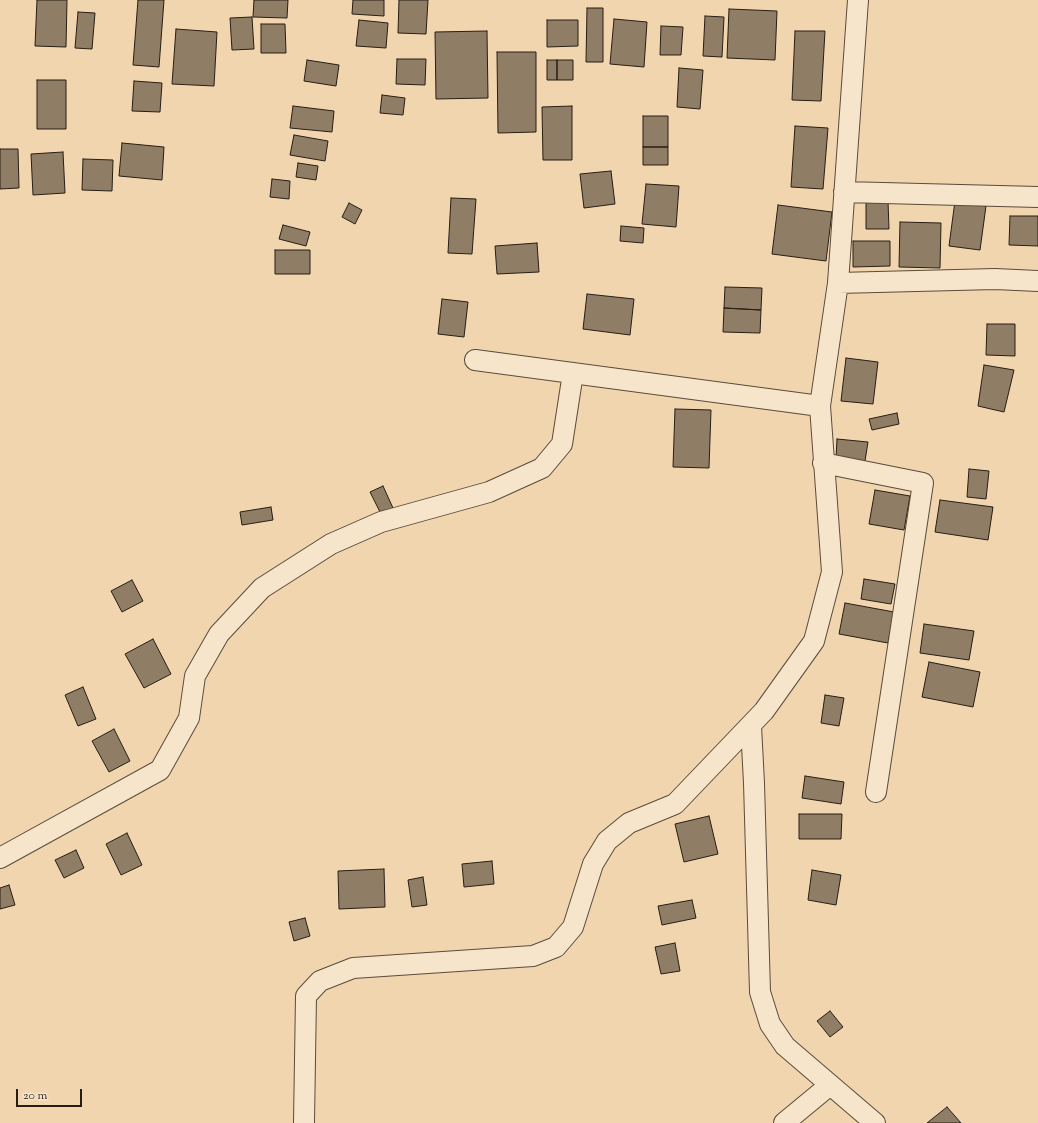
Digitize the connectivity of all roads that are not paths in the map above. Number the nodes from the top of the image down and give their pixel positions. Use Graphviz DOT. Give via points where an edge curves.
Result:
graph roads {
  1 [pos="858,0"];
  2 [pos="844,192"];
  3 [pos="1038,197"];
  4 [pos="1038,281"];
  5 [pos="838,283"];
  6 [pos="475,360"];
  7 [pos="573,373"];
  8 [pos="820,406"];
  9 [pos="823,463"];
  10 [pos="751,726"];
  11 [pos="876,792"];
  12 [pos="0,858"];
  13 [pos="830,1085"];
  14 [pos="304,1123"];
  15 [pos="784,1123"];
  16 [pos="875,1123"];
  1 -- 2 [label="street"];
  2 -- 3 [label="street"];
  2 -- 5 [label="street"];
  4 -- 5 [label="street"];
  5 -- 8 [label="street"];
  6 -- 7 [label="street"];
  7 -- 8 [label="street"];
  7 -- 12 [label="street" via="562,444 542,468 489,492 381,522 331,544 262,588 219,634 195,676 189,718 160,770"];
  8 -- 9 [label="street"];
  9 -- 10 [label="street" via="832,572 824,608 814,641"];
  9 -- 11 [label="street" via="923,483"];
  10 -- 13 [label="street" via="760,992 770,1024 785,1046"];
  10 -- 14 [label="street" via="675,804 629,823 607,841 593,864 573,927 556,947 533,956 353,968 320,982 306,996"];
  13 -- 15 [label="street"];
  13 -- 16 [label="street"];
}
